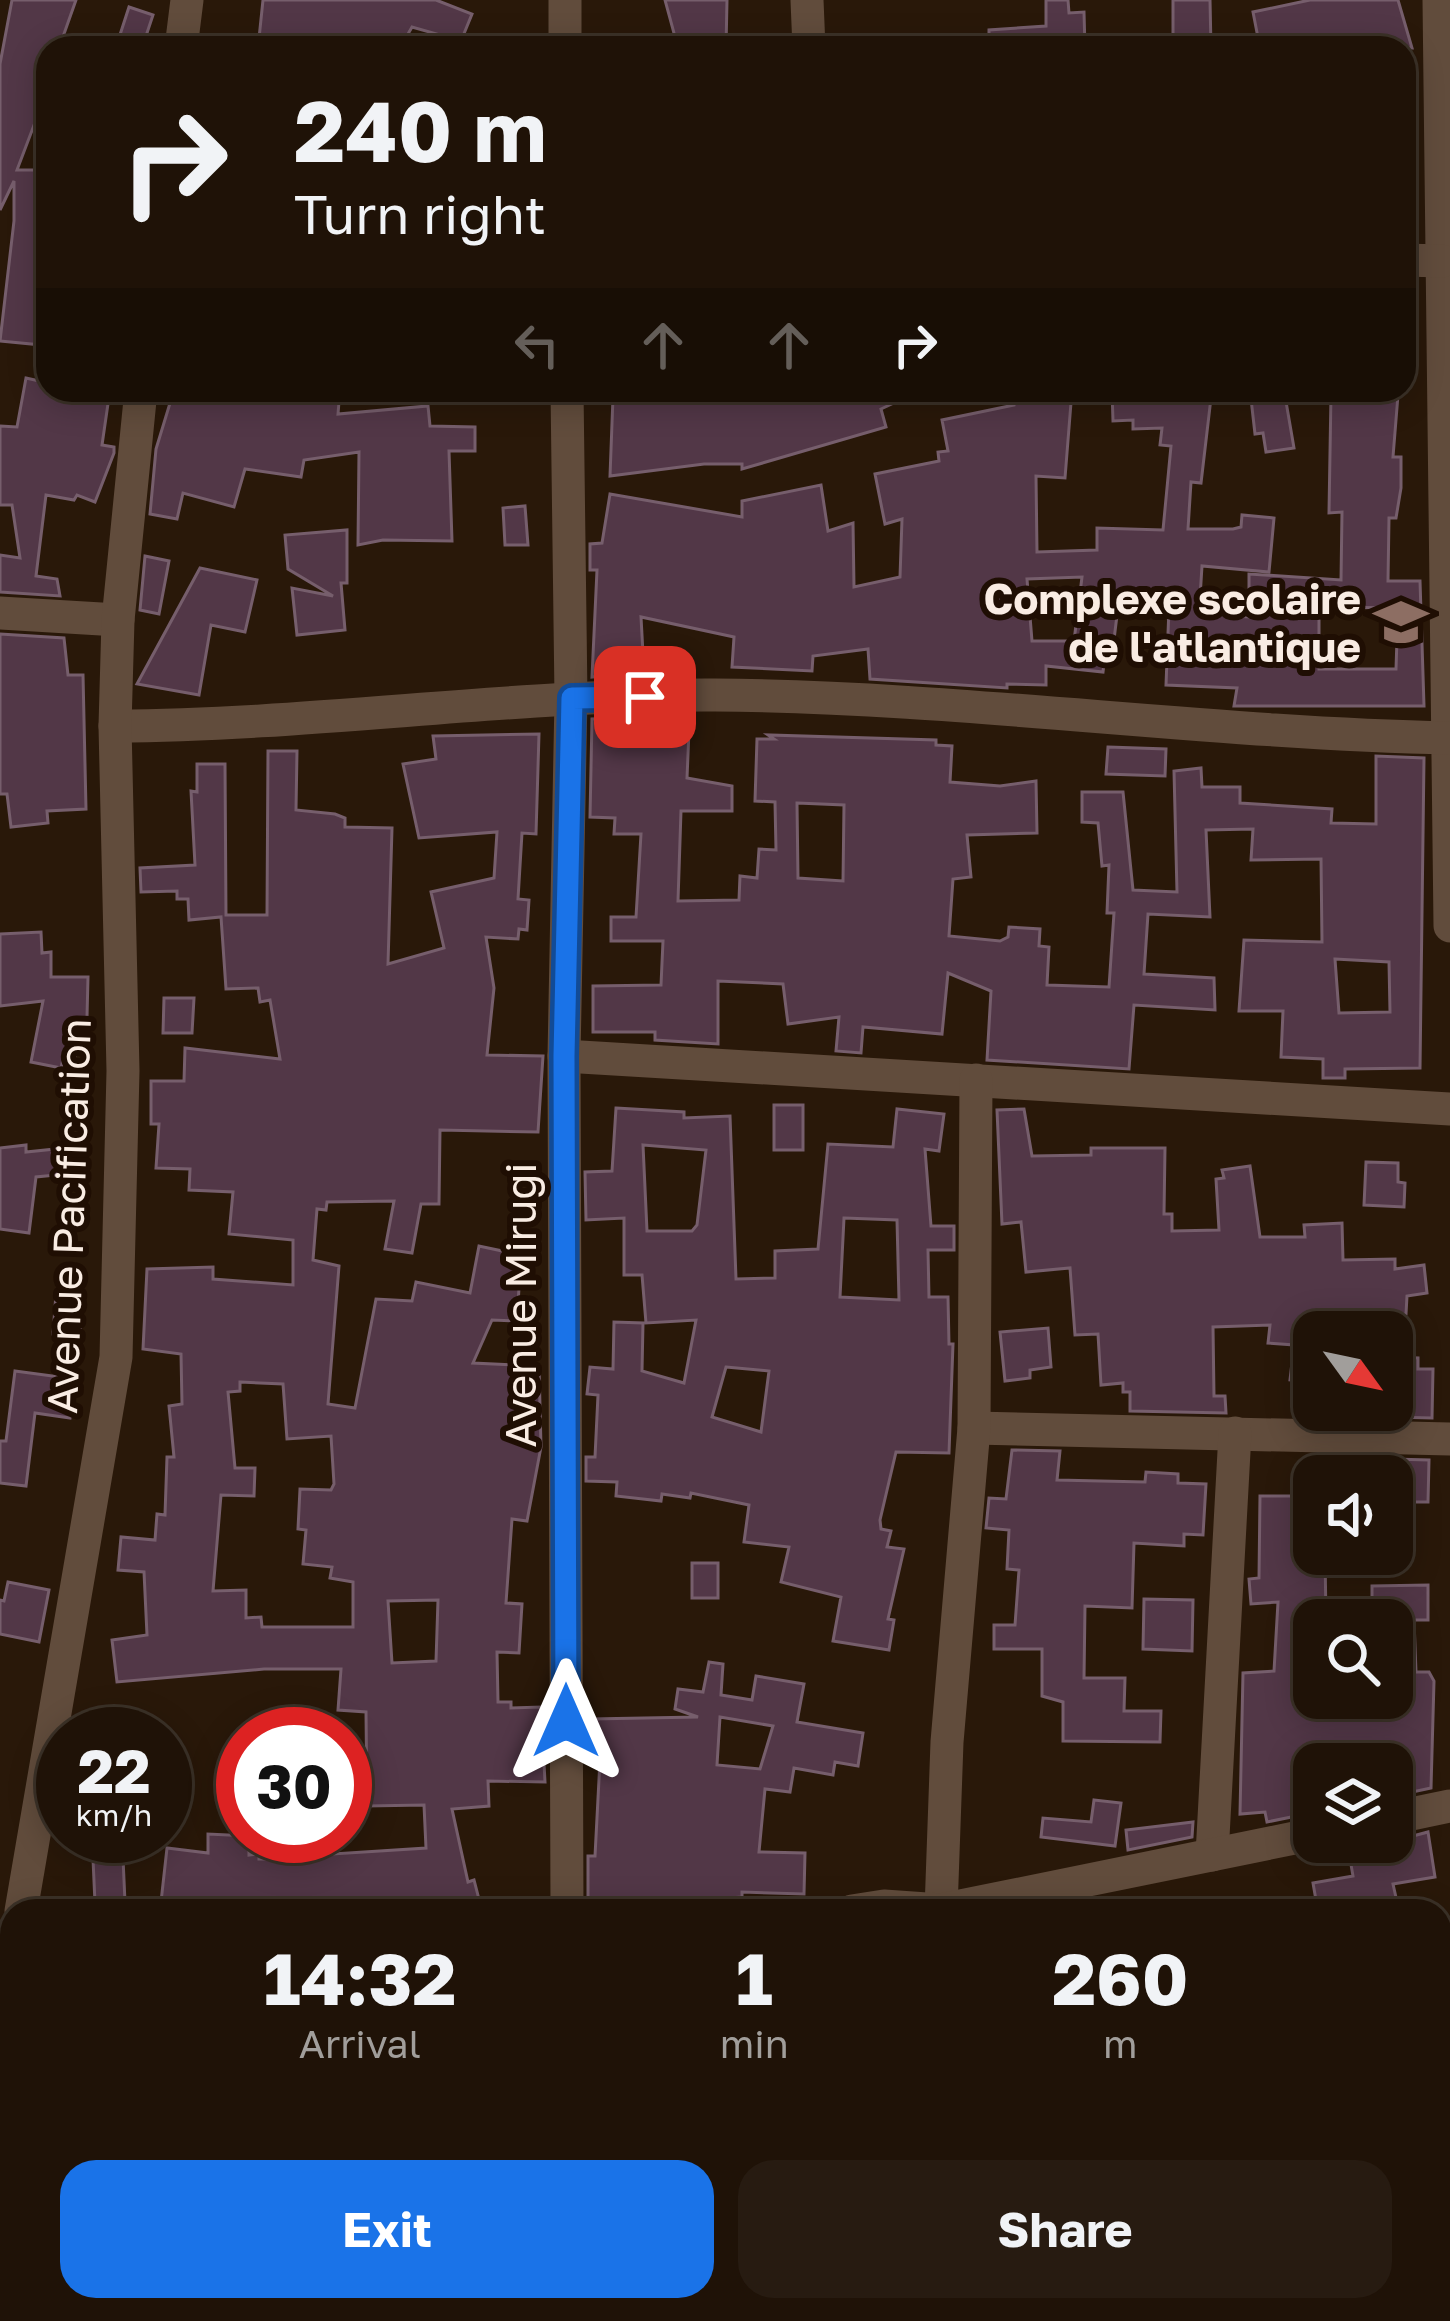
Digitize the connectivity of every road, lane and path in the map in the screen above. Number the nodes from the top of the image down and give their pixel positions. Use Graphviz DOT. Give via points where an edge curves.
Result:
graph roads {
  1 [pos="187,0"];
  2 [pos="565,0"];
  3 [pos="807,0"];
  4 [pos="1438,0"];
  5 [pos="182,36"];
  6 [pos="565,36"];
  7 [pos="808,36"];
  8 [pos="1416,260"];
  9 [pos="1442,261"];
  10 [pos="140,402"];
  11 [pos="567,402"];
  12 [pos="0,613"];
  13 [pos="118,620"];
  14 [pos="572,698"];
  15 [pos="116,726"];
  16 [pos="1448,738"];
  17 [pos="1450,926"];
  18 [pos="564,1056"];
  19 [pos="976,1080"];
  20 [pos="1450,1109"];
  21 [pos="974,1428"];
  22 [pos="1235,1432"];
  23 [pos="1450,1438"];
  24 [pos="1450,1806"];
  25 [pos="1413,1814"];
  26 [pos="1293,1838"];
  27 [pos="1212,1855"];
  28 [pos="1075,1898"];
  29 [pos="24,1899"];
  30 [pos="567,1899"];
  31 [pos="941,1899"];
  1 -- 5 [label="street"];
  2 -- 6 [label="street"];
  3 -- 7 [label="street"];
  4 -- 9 [label="street"];
  8 -- 9 [label="street"];
  9 -- 16 [label="street"];
  10 -- 13 [label="street, Avenue Pacification"];
  11 -- 14 [label="street, Avenue Mirugi"];
  12 -- 13 [label="street"];
  13 -- 15 [label="street, Avenue Pacification"];
  14 -- 15 [label="street"];
  14 -- 16 [label="street" via="718,695"];
  14 -- 18 [label="street, Avenue Mirugi"];
  15 -- 29 [label="street, Avenue Pacification" via="123,1071 116,1357"];
  16 -- 17 [label="street"];
  18 -- 19 [label="street"];
  18 -- 30 [label="street, Avenue Mirugi"];
  19 -- 20 [label="street"];
  19 -- 21 [label="street"];
  21 -- 22 [label="street"];
  21 -- 31 [label="street"];
  22 -- 23 [label="street"];
  22 -- 27 [label="street"];
  24 -- 25 [label="street"];
  26 -- 27 [label="street"];
  27 -- 28 [label="street"];
}
